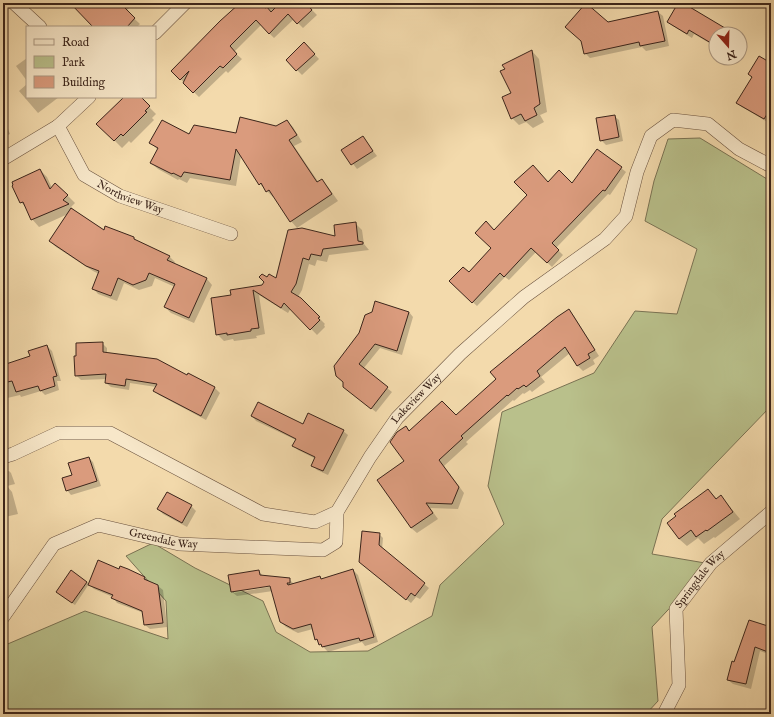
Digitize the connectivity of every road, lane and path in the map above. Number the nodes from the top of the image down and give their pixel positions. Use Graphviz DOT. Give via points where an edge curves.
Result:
graph roads {
  1 [pos="14,3"];
  2 [pos="185,3"];
  3 [pos="39,26"];
  4 [pos="156,32"];
  5 [pos="88,98"];
  6 [pos="58,126"];
  7 [pos="3,159"];
  8 [pos="771,166"];
  9 [pos="231,234"];
  10 [pos="3,457"];
  11 [pos="337,512"];
  12 [pos="771,512"];
  13 [pos="3,617"];
  14 [pos="664,714"];
  1 -- 3 [label="street"];
  2 -- 4 [label="street"];
  5 -- 6 [label="street"];
  6 -- 7 [label="street"];
  6 -- 9 [label="street, Northview Way" via="84,175 120,196"];
  8 -- 11 [label="street, Lakeview Way" via="739,149 708,124 673,120 651,136 637,172 626,216 605,239 524,297 460,354 398,418 370,457"];
  10 -- 11 [label="street" via="58,433 110,432 263,514 315,522"];
  11 -- 13 [label="street, Greendale Way" via="336,542 323,550 179,544 98,525 54,544"];
  12 -- 14 [label="street, Springdale Way" via="710,563 676,609 679,684"];
}
